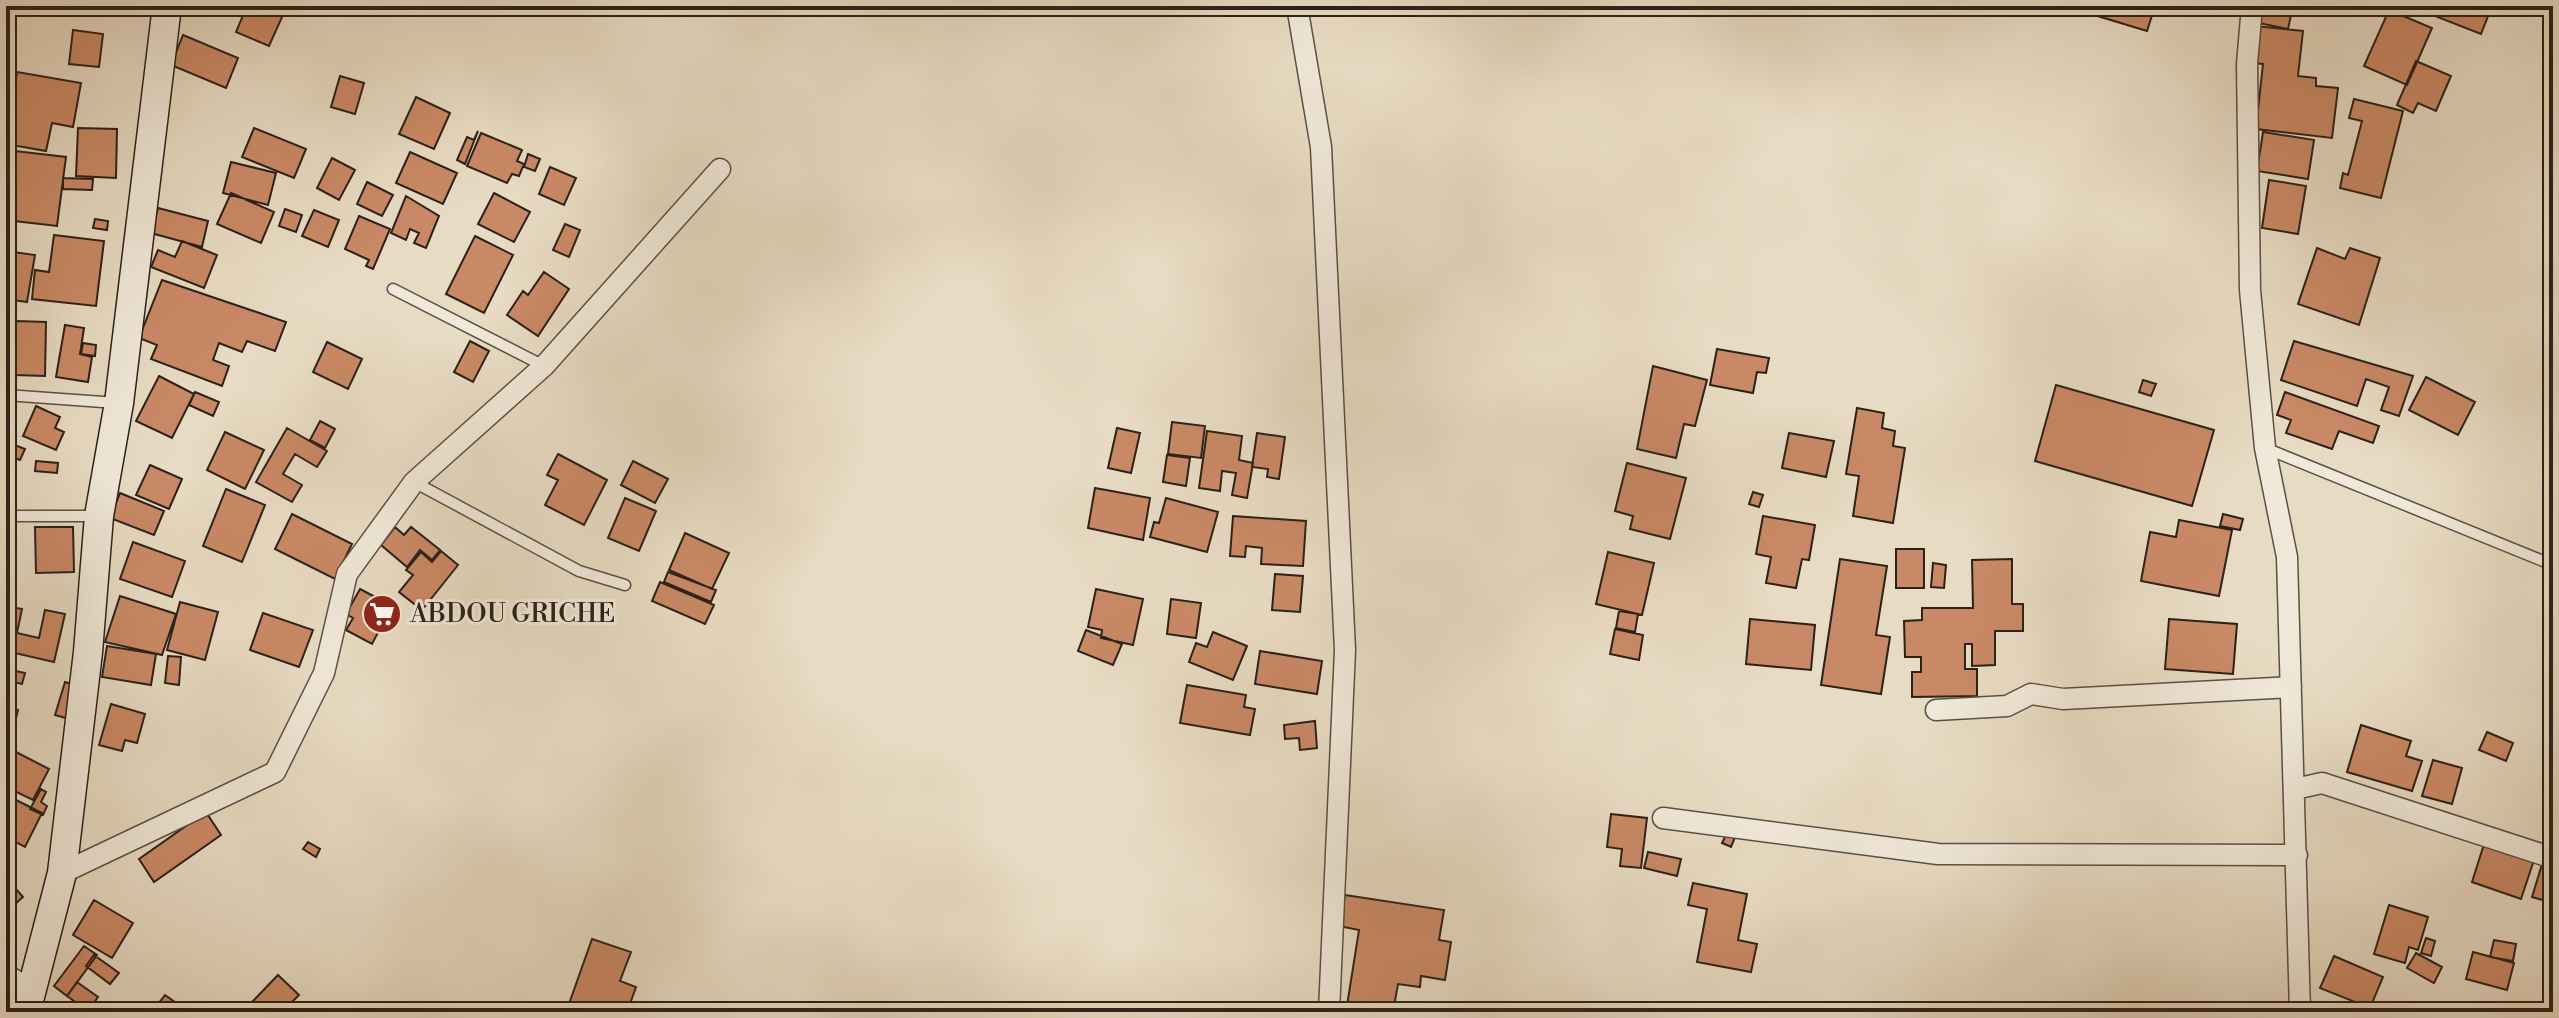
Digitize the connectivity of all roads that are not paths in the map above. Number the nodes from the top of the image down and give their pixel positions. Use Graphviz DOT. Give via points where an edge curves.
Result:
graph roads {
  1 [pos="167,6"];
  2 [pos="1297,6"];
  3 [pos="2252,6"];
  4 [pos="720,169"];
  5 [pos="393,289"];
  6 [pos="544,366"];
  7 [pos="6,395"];
  8 [pos="119,403"];
  9 [pos="2265,448"];
  10 [pos="414,482"];
  11 [pos="6,516"];
  12 [pos="99,516"];
  13 [pos="2553,565"];
  14 [pos="625,585"];
  15 [pos="2291,687"];
  16 [pos="1936,710"];
  17 [pos="2295,789"];
  18 [pos="1663,818"];
  19 [pos="2297,855"];
  20 [pos="2553,858"];
  21 [pos="62,873"];
  22 [pos="6,974"];
  23 [pos="30,1003"];
  24 [pos="1329,1012"];
  25 [pos="2300,1012"];
  1 -- 8 [label="street"];
  2 -- 24 [label="street" via="1321,147 1345,650"];
  3 -- 9 [label="street" via="2247,64 2250,290"];
  4 -- 6 [label="street"];
  5 -- 6 [label="lane"];
  6 -- 10 [label="street"];
  7 -- 8 [label="lane"];
  8 -- 12 [label="street"];
  9 -- 13 [label="lane"];
  9 -- 15 [label="street" via="2287,557"];
  10 -- 14 [label="lane" via="579,571"];
  10 -- 21 [label="street" via="347,574 324,673 275,772"];
  11 -- 12 [label="lane"];
  12 -- 21 [label="street"];
  15 -- 16 [label="street" via="2063,699 2031,694 2007,706"];
  15 -- 17 [label="street"];
  17 -- 19 [label="street"];
  17 -- 20 [label="street" via="2322,783"];
  18 -- 19 [label="street" via="1938,854"];
  19 -- 25 [label="street"];
  21 -- 23 [label="street"];
  22 -- 23 [label="street"];
}
